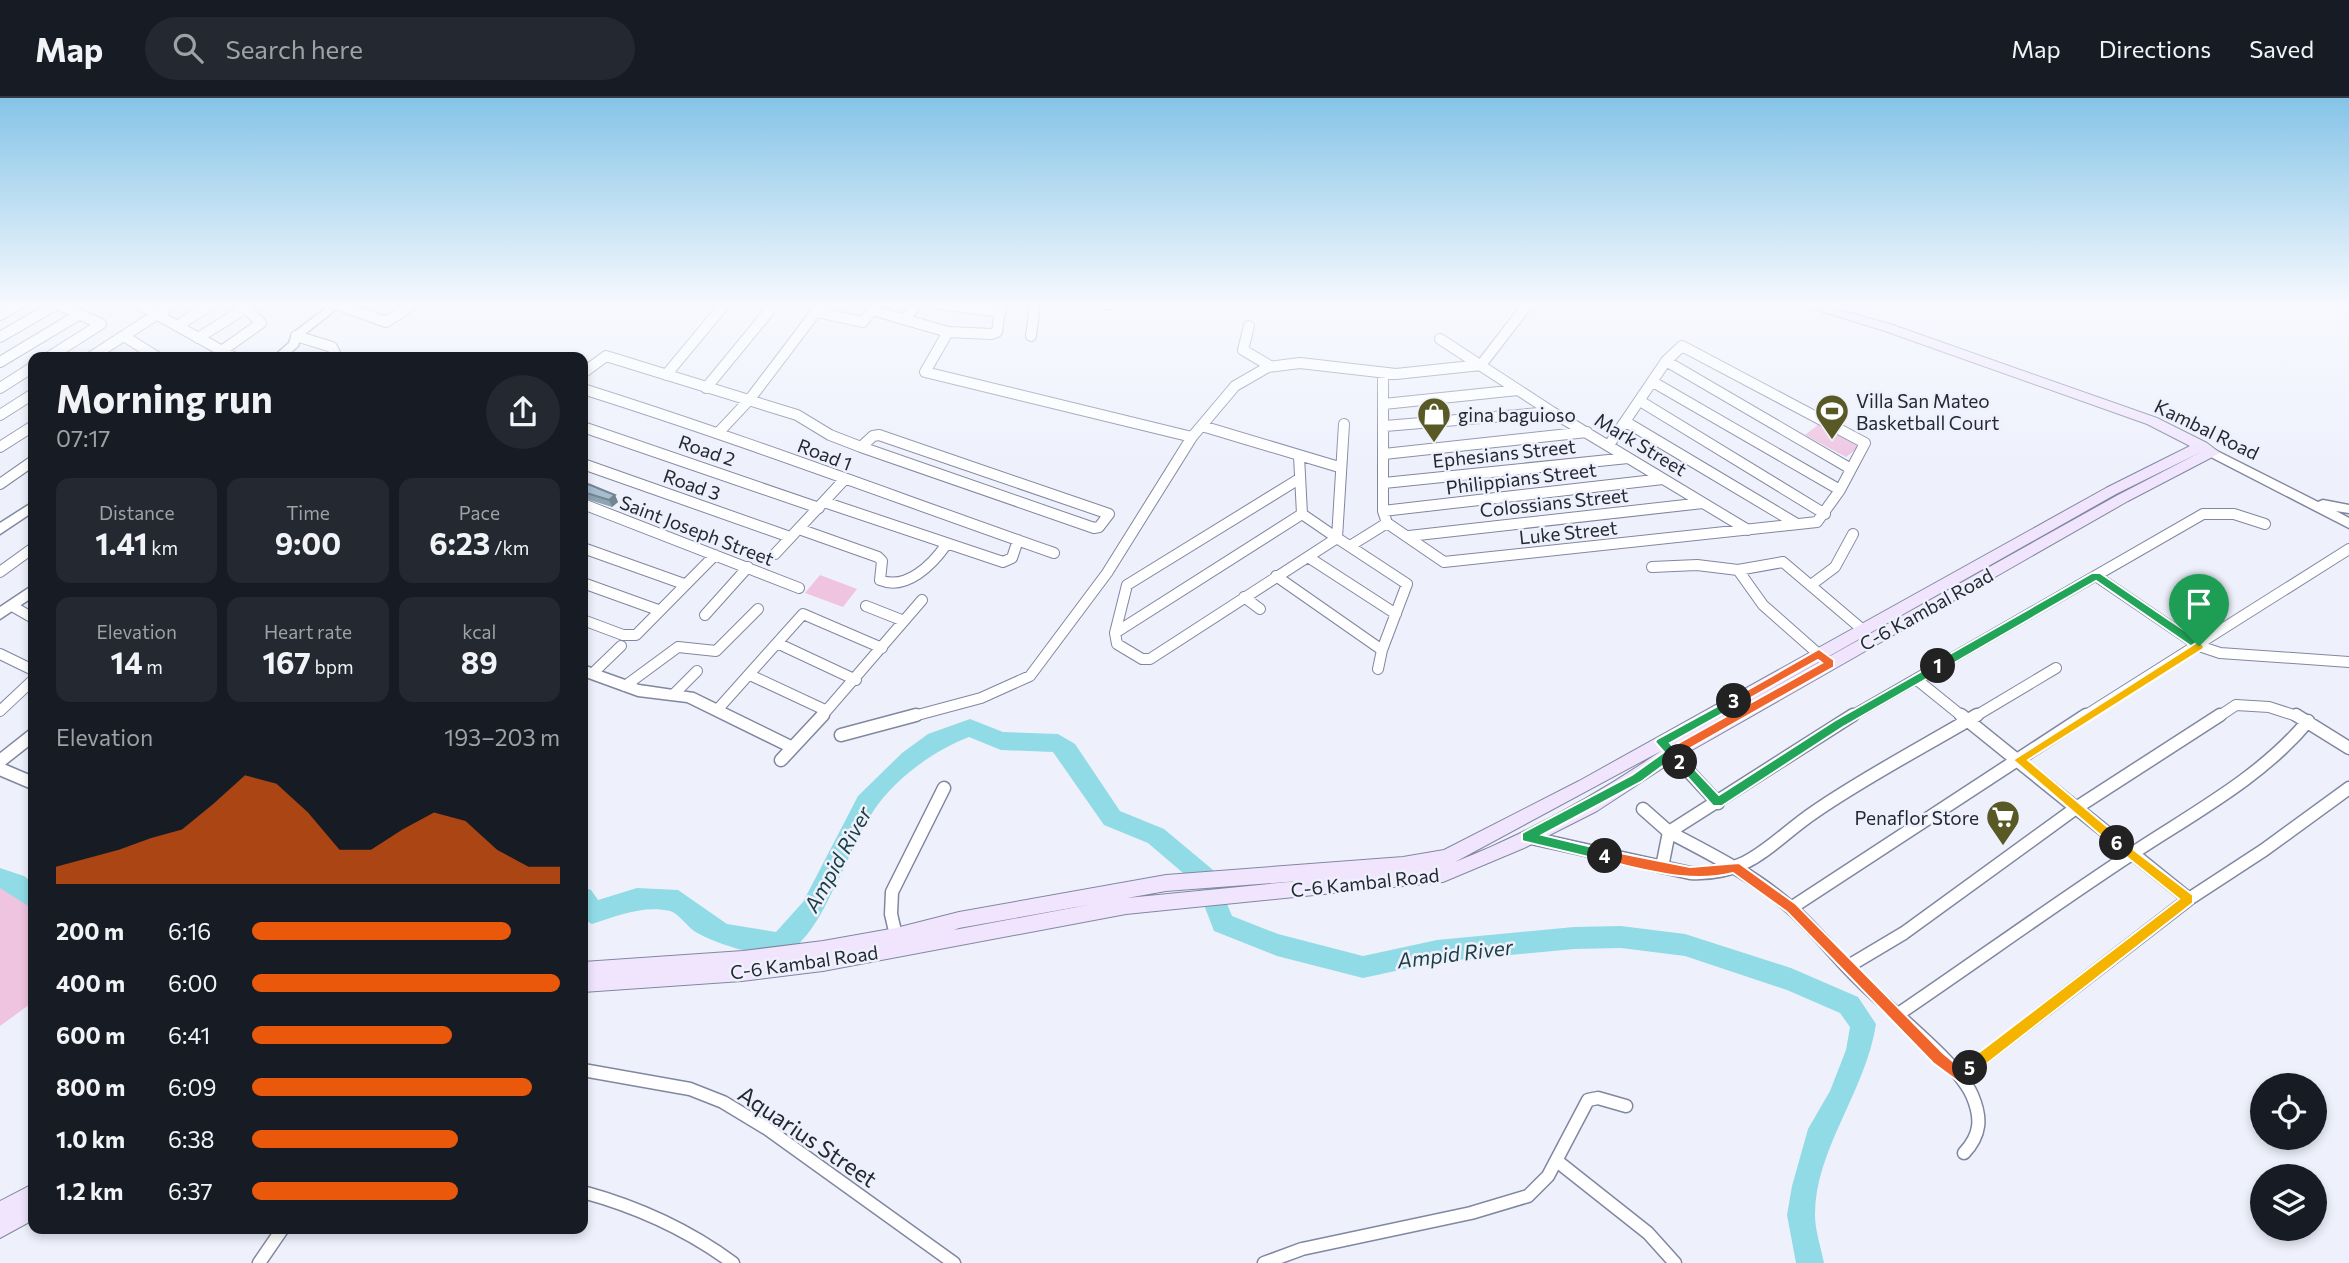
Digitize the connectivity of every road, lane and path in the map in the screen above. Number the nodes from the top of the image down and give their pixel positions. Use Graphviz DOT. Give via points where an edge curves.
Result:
graph roads {
  1 [pos="607,358"];
  2 [pos="680,358"];
  3 [pos="730,358"];
  4 [pos="781,358"];
  5 [pos="933,358"];
  6 [pos="1257,358"];
  7 [pos="1471,358"];
  8 [pos="1486,358"];
  9 [pos="1668,358"];
  10 [pos="1708,358"];
  11 [pos="1975,358"];
  12 [pos="1666,361"];
  13 [pos="1481,365"];
  14 [pos="1270,366"];
  15 [pos="28,370"];
  16 [pos="1383,374"];
  17 [pos="666,375"];
  18 [pos="5,381"];
  19 [pos="1653,382"];
  20 [pos="0,388"];
  21 [pos="706,388"];
  22 [pos="1518,390"];
  23 [pos="588,391"];
  24 [pos="750,399"];
  25 [pos="28,401"];
  26 [pos="1640,401"];
  27 [pos="1384,404"];
  28 [pos="1552,412"];
  29 [pos="0,415"];
  30 [pos="1626,422"];
  31 [pos="1344,424"];
  32 [pos="1202,426"];
  33 [pos="1385,426"];
  34 [pos="28,429"];
  35 [pos="588,429"];
  36 [pos="719,432"];
  37 [pos="1587,432"];
  38 [pos="1192,437"];
  39 [pos="1609,444"];
  40 [pos="0,447"];
  41 [pos="861,447"];
  42 [pos="2208,449"];
  43 [pos="1384,454"];
  44 [pos="1299,456"];
  45 [pos="1628,458"];
  46 [pos="28,464"];
  47 [pos="588,466"];
  48 [pos="1339,467"];
  49 [pos="1851,469"];
  50 [pos="1663,479"];
  51 [pos="844,480"];
  52 [pos="1299,480"];
  53 [pos="1384,483"];
  54 [pos="0,484"];
  55 [pos="1840,490"];
  56 [pos="2308,501"];
  57 [pos="1703,503"];
  58 [pos="821,505"];
  59 [pos="588,507"];
  60 [pos="28,509"];
  61 [pos="2349,509"];
  62 [pos="1383,511"];
  63 [pos="1302,514"];
  64 [pos="1825,514"];
  65 [pos="1387,523"];
  66 [pos="2349,523"];
  67 [pos="1797,524"];
  68 [pos="2265,524"];
  69 [pos="0,529"];
  70 [pos="1748,530"];
  71 [pos="795,533"];
  72 [pos="1853,534"];
  73 [pos="1409,536"];
  74 [pos="1337,538"];
  75 [pos="1018,540"];
  76 [pos="946,545"];
  77 [pos="1350,546"];
  78 [pos="2349,549"];
  79 [pos="588,550"];
  80 [pos="28,552"];
  81 [pos="1054,553"];
  82 [pos="775,554"];
  83 [pos="715,555"];
  84 [pos="1308,557"];
  85 [pos="748,567"];
  86 [pos="1651,567"];
  87 [pos="1738,570"];
  88 [pos="0,572"];
  89 [pos="1276,576"];
  90 [pos="2096,576"];
  91 [pos="684,584"];
  92 [pos="588,585"];
  93 [pos="1811,585"];
  94 [pos="799,588"];
  95 [pos="28,594"];
  96 [pos="1244,597"];
  97 [pos="922,600"];
  98 [pos="866,606"];
  99 [pos="758,609"];
  100 [pos="1260,609"];
  101 [pos="6,610"];
  102 [pos="658,610"];
  103 [pos="1396,614"];
  104 [pos="705,615"];
  105 [pos="28,617"];
  106 [pos="904,621"];
  107 [pos="588,622"];
  108 [pos="1863,630"];
  109 [pos="1115,633"];
  110 [pos="777,643"];
  111 [pos="621,646"];
  112 [pos="2199,646"];
  113 [pos="882,648"];
  114 [pos="1382,650"];
  115 [pos="0,654"];
  116 [pos="1825,659"];
  117 [pos="2349,662"];
  118 [pos="28,668"];
  119 [pos="2056,668"];
  120 [pos="1378,669"];
  121 [pos="588,671"];
  122 [pos="697,671"];
  123 [pos="750,675"];
  124 [pos="1916,679"];
  125 [pos="856,680"];
  126 [pos="28,685"];
  127 [pos="625,686"];
  128 [pos="674,694"];
  129 [pos="718,709"];
  130 [pos="825,710"];
  131 [pos="0,711"];
  132 [pos="1970,721"];
  133 [pos="2308,721"];
  134 [pos="841,735"];
  135 [pos="28,739"];
  136 [pos="791,747"];
  137 [pos="1666,747"];
  138 [pos="2349,747"];
  139 [pos="781,760"];
  140 [pos="2019,760"];
  141 [pos="0,761"];
  142 [pos="0,769"];
  143 [pos="28,781"];
  144 [pos="944,788"];
  145 [pos="2349,788"];
  146 [pos="1718,803"];
  147 [pos="2076,808"];
  148 [pos="1643,809"];
  149 [pos="1669,832"];
  150 [pos="1527,837"];
  151 [pos="2131,854"];
  152 [pos="1661,867"];
  153 [pos="1735,867"];
  154 [pos="1295,881"];
  155 [pos="2189,899"];
  156 [pos="1791,908"];
  157 [pos="898,942"];
  158 [pos="1847,967"];
  159 [pos="588,971"];
  160 [pos="588,983"];
  161 [pos="1897,1015"];
  162 [pos="588,1071"];
  163 [pos="1960,1076"];
  164 [pos="1626,1106"];
  165 [pos="1964,1153"];
  166 [pos="1557,1161"];
  167 [pos="588,1193"];
  168 [pos="28,1197"];
  169 [pos="0,1212"];
  170 [pos="28,1212"];
  171 [pos="0,1227"];
  172 [pos="279,1234"];
  173 [pos="259,1263"];
  174 [pos="733,1263"];
  175 [pos="954,1263"];
  176 [pos="1264,1263"];
  177 [pos="1675,1263"];
  1 -- 17 [label="street"];
  2 -- 17 [label="street"];
  3 -- 21 [label="street"];
  4 -- 24 [label="street"];
  5 -- 38 [label="street" via="925,372"];
  6 -- 14 [label="street"];
  7 -- 13 [label="street, Mark Street"];
  8 -- 13 [label="street"];
  9 -- 12 [label="street"];
  10 -- 49 [label="street" via="1862,440 1864,446"];
  11 -- 42 [label="main road, Kambal Road" via="2152,421"];
  12 -- 19 [label="street"];
  12 -- 49 [label="street"];
  13 -- 16 [label="street"];
  13 -- 22 [label="street, Mark Street"];
  14 -- 16 [label="street" via="1327,364"];
  14 -- 32 [label="street" via="1250,375"];
  15 -- 18 [label="street"];
  16 -- 27 [label="street"];
  17 -- 21 [label="street"];
  18 -- 20 [label="street"];
  19 -- 26 [label="street"];
  19 -- 55 [label="street"];
  21 -- 24 [label="street"];
  22 -- 27 [label="street"];
  22 -- 28 [label="street, Mark Street"];
  23 -- 36 [label="street, Road 1"];
  24 -- 36 [label="street"];
  24 -- 41 [label="street" via="797,415"];
  25 -- 29 [label="street"];
  26 -- 30 [label="street"];
  26 -- 64 [label="street"];
  27 -- 33 [label="street"];
  28 -- 33 [label="street"];
  28 -- 37 [label="street, Mark Street"];
  30 -- 39 [label="street"];
  30 -- 67 [label="street"];
  31 -- 48 [label="street"];
  32 -- 38 [label="street"];
  32 -- 44 [label="street"];
  33 -- 43 [label="street"];
  34 -- 40 [label="street"];
  35 -- 58 [label="street, Road 2"];
  36 -- 51 [label="street, Road 1"];
  37 -- 39 [label="street, Mark Street"];
  37 -- 43 [label="street"];
  38 -- 134 [label="street" via="1095,591 1030,676 981,698"];
  39 -- 45 [label="street, Mark Street"];
  41 -- 41 [label="street" via="879,435 1108,515 1094,528"];
  42 -- 56 [label="street, Kambal Road"];
  42 -- 108 [label="main road, C-6 Kambal Road" via="2111,491"];
  42 -- 116 [label="main road, C-6 Kambal Road"];
  43 -- 53 [label="street"];
  44 -- 48 [label="street"];
  44 -- 52 [label="street"];
  45 -- 50 [label="street, Mark Street"];
  45 -- 53 [label="street, Ephesians Street"];
  46 -- 54 [label="street"];
  47 -- 71 [label="street, Road 3"];
  48 -- 74 [label="street"];
  49 -- 55 [label="street"];
  50 -- 57 [label="street, Mark Street"];
  50 -- 62 [label="street, Philippians Street"];
  51 -- 58 [label="street"];
  51 -- 75 [label="street, Road 1"];
  52 -- 63 [label="street"];
  52 -- 109 [label="street" via="1127,585"];
  53 -- 62 [label="street"];
  55 -- 64 [label="street"];
  56 -- 61 [label="street"];
  56 -- 66 [label="street, Kambal Road"];
  57 -- 70 [label="street, Mark Street"];
  57 -- 73 [label="street, Colossians Street"];
  58 -- 71 [label="street"];
  58 -- 76 [label="street, Road 2"];
  59 -- 83 [label="street, Saint Joseph Street"];
  60 -- 69 [label="street"];
  62 -- 65 [label="street"];
  63 -- 74 [label="street"];
  63 -- 109 [label="street"];
  64 -- 67 [label="street, Luke Street" via="1817,522"];
  65 -- 73 [label="street, Luke Street"];
  65 -- 77 [label="street"];
  67 -- 70 [label="street, Luke Street"];
  68 -- 90 [label="street" via="2221,511 2203,514"];
  70 -- 73 [label="street, Luke Street" via="1450,562 1440,560"];
  71 -- 76 [label="street, Road 3" via="878,557 883,561 880,580 885,584 917,575"];
  71 -- 82 [label="street"];
  72 -- 93 [label="street" via="1835,567"];
  74 -- 77 [label="street"];
  74 -- 84 [label="street"];
  75 -- 76 [label="street, Road 2" via="1006,562"];
  75 -- 81 [label="street, Road 1"];
  77 -- 103 [label="street" via="1407,584"];
  78 -- 112 [label="street"];
  79 -- 91 [label="street"];
  80 -- 88 [label="street"];
  83 -- 85 [label="street, Saint Joseph Street"];
  83 -- 91 [label="street"];
  84 -- 89 [label="street"];
  84 -- 103 [label="street"];
  85 -- 94 [label="street, Saint Joseph Street"];
  85 -- 104 [label="street"];
  86 -- 87 [label="street" via="1697,565"];
  87 -- 93 [label="street" via="1783,562"];
  87 -- 116 [label="street" via="1763,605"];
  89 -- 96 [label="street"];
  89 -- 114 [label="street"];
  90 -- 112 [label="street"];
  90 -- 124 [label="street"];
  91 -- 102 [label="street"];
  92 -- 102 [label="street"];
  93 -- 108 [label="street"];
  95 -- 101 [label="street"];
  96 -- 100 [label="street"];
  96 -- 109 [label="street" via="1150,659 1117,644"];
  97 -- 106 [label="street"];
  98 -- 106 [label="street"];
  99 -- 127 [label="street" via="716,651 678,647"];
  101 -- 105 [label="street"];
  102 -- 107 [label="street" via="636,635"];
  103 -- 114 [label="street"];
  106 -- 113 [label="street"];
  108 -- 116 [label="main road, C-6 Kambal Road"];
  110 -- 113 [label="street" via="806,614"];
  110 -- 123 [label="street"];
  110 -- 125 [label="street"];
  111 -- 121 [label="street"];
  112 -- 117 [label="street" via="2233,656"];
  112 -- 140 [label="street"];
  113 -- 125 [label="street"];
  114 -- 120 [label="street"];
  115 -- 118 [label="street"];
  116 -- 137 [label="main road, C-6 Kambal Road"];
  119 -- 132 [label="street"];
  121 -- 127 [label="street"];
  122 -- 128 [label="street"];
  123 -- 129 [label="street"];
  123 -- 130 [label="street"];
  124 -- 132 [label="street"];
  124 -- 146 [label="street"];
  125 -- 130 [label="street"];
  126 -- 131 [label="street"];
  127 -- 128 [label="street"];
  128 -- 129 [label="street"];
  129 -- 136 [label="street"];
  130 -- 136 [label="street"];
  132 -- 140 [label="street"];
  132 -- 153 [label="street" via="1814,812 1768,851"];
  133 -- 138 [label="street"];
  133 -- 147 [label="street" via="2265,704 2236,705"];
  133 -- 151 [label="street" via="2294,738 2206,807"];
  135 -- 141 [label="street"];
  136 -- 139 [label="street"];
  137 -- 146 [label="street"];
  137 -- 150 [label="main road, C-6 Kambal Road" via="1637,778"];
  137 -- 154 [label="main road, C-6 Kambal Road" via="1447,857"];
  140 -- 147 [label="street"];
  140 -- 156 [label="street"];
  142 -- 143 [label="street"];
  144 -- 157 [label="street" via="892,892 891,914"];
  145 -- 155 [label="street"];
  146 -- 149 [label="street"];
  147 -- 151 [label="street"];
  147 -- 158 [label="street" via="1903,933"];
  148 -- 149 [label="street"];
  149 -- 152 [label="street"];
  149 -- 153 [label="street"];
  150 -- 152 [label="street"];
  150 -- 154 [label="main road, C-6 Kambal Road" via="1443,874"];
  151 -- 155 [label="street"];
  151 -- 161 [label="street"];
  152 -- 153 [label="street" via="1710,874"];
  153 -- 156 [label="street"];
  154 -- 157 [label="main road, C-6 Kambal Road"];
  154 -- 157 [label="main road, C-6 Kambal Road" via="1166,883 960,919"];
  155 -- 163 [label="street"];
  156 -- 158 [label="street"];
  157 -- 159 [label="main road, C-6 Kambal Road" via="743,960"];
  157 -- 160 [label="main road, C-6 Kambal Road" via="742,972"];
  158 -- 161 [label="street"];
  161 -- 163 [label="street"];
  162 -- 175 [label="street, Aquarius Street" via="690,1089 723,1102"];
  163 -- 165 [label="street" via="1973,1094 1978,1113 1976,1139"];
  164 -- 166 [label="street" via="1598,1098 1587,1100"];
  166 -- 176 [label="street" via="1528,1196 1471,1213 1302,1249"];
  166 -- 177 [label="street" via="1647,1233"];
  167 -- 174 [label="street" via="680,1226"];
  168 -- 169 [label="main road"];
  170 -- 171 [label="main road"];
  172 -- 173 [label="street"];
}
